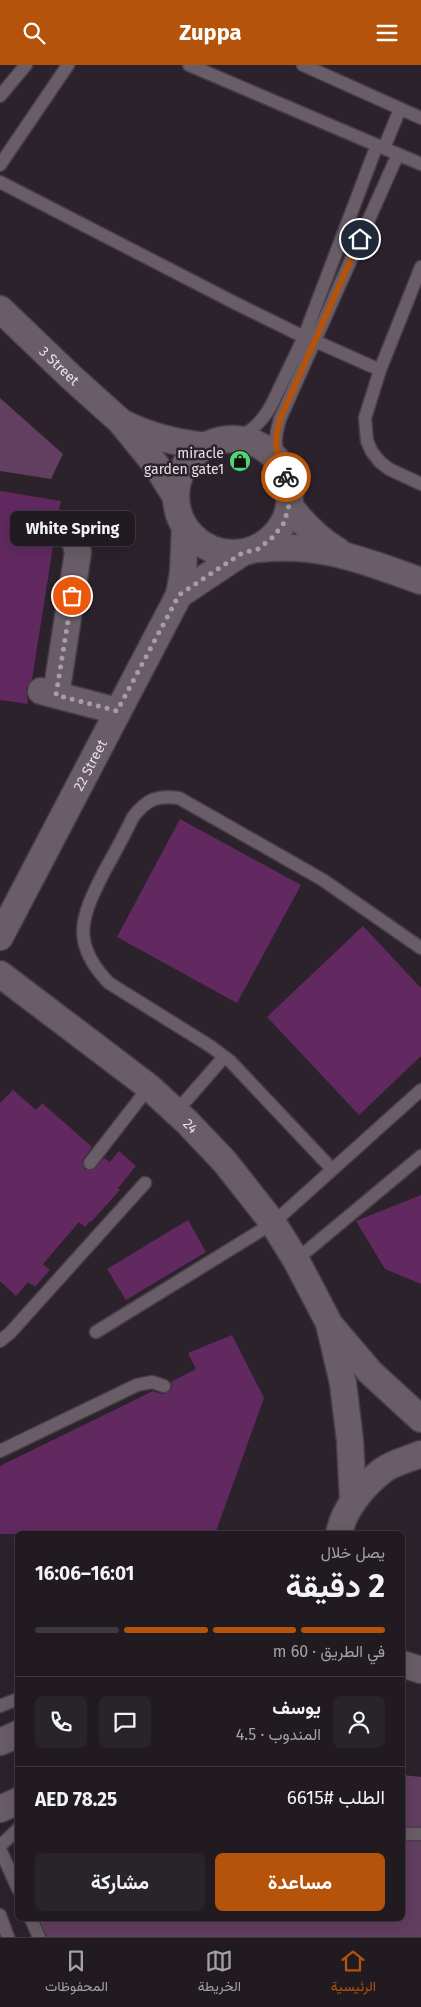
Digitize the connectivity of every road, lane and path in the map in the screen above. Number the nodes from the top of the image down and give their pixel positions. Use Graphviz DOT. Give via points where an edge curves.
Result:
graph roads {
  1 [pos="26,65"];
  2 [pos="68,65"];
  3 [pos="189,65"];
  4 [pos="303,65"];
  5 [pos="0,96"];
  6 [pos="400,109"];
  7 [pos="421,118"];
  8 [pos="381,147"];
  9 [pos="398,154"];
  10 [pos="421,164"];
  11 [pos="0,165"];
  12 [pos="0,182"];
  13 [pos="421,267"];
  14 [pos="0,309"];
  15 [pos="309,339"];
  16 [pos="380,370"];
  17 [pos="120,421"];
  18 [pos="234,439"];
  19 [pos="206,446"];
  20 [pos="280,464"];
  21 [pos="421,484"];
  22 [pos="176,497"];
  23 [pos="289,505"];
  24 [pos="60,526"];
  25 [pos="185,528"];
  26 [pos="250,551"];
  27 [pos="343,554"];
  28 [pos="421,581"];
  29 [pos="179,595"];
  30 [pos="117,711"];
  31 [pos="0,937"];
  32 [pos="421,948"];
  33 [pos="0,974"];
  34 [pos="224,1057"];
  35 [pos="149,1087"];
  36 [pos="421,1090"];
  37 [pos="176,1112"];
  38 [pos="421,1156"];
  39 [pos="90,1163"];
  40 [pos="332,1169"];
  41 [pos="145,1183"];
  42 [pos="273,1223"];
  43 [pos="296,1260"];
  44 [pos="330,1325"];
  45 [pos="96,1332"];
  46 [pos="0,1341"];
  47 [pos="164,1386"];
  48 [pos="421,1419"];
  49 [pos="0,1451"];
  50 [pos="421,1454"];
  51 [pos="353,1500"];
  52 [pos="339,1531"];
  53 [pos="15,1700"];
  54 [pos="0,1706"];
  55 [pos="15,1735"];
  56 [pos="0,1742"];
  57 [pos="15,1802"];
  58 [pos="0,1809"];
  59 [pos="15,1832"];
  60 [pos="405,1834"];
  61 [pos="421,1835"];
  62 [pos="0,1847"];
  63 [pos="15,1882"];
  64 [pos="0,1915"];
  65 [pos="32,1921"];
  66 [pos="8,1937"];
  67 [pos="39,1937"];
  1 -- 5 [label="lane"];
  2 -- 11 [label="lane"];
  3 -- 8 [label="lane"];
  4 -- 6 [label="lane"];
  6 -- 7 [label="lane"];
  6 -- 8 [label="lane"];
  8 -- 9 [label="lane"];
  8 -- 15 [label="lane"];
  9 -- 10 [label="lane"];
  9 -- 15 [label="lane"];
  12 -- 15 [label="lane"];
  13 -- 16 [label="lane"];
  14 -- 17 [label="street, 3 Street"];
  15 -- 16 [label="lane"];
  15 -- 18 [label="lane" via="267,414 253,429"];
  15 -- 20 [label="lane" via="278,424 275,441"];
  16 -- 21 [label="lane" via="365,419 367,441 380,462"];
  17 -- 19 [label="street, 3 Street" via="153,436"];
  17 -- 22 [label="street, 3 Street" via="156,465"];
  18 -- 19 [label="street"];
  18 -- 20 [label="street" via="260,446"];
  19 -- 22 [label="street" via="184,467"];
  20 -- 23 [label="street" via="286,477"];
  22 -- 25 [label="street"];
  23 -- 26 [label="street" via="284,523 273,537"];
  23 -- 27 [label="street" via="313,533"];
  24 -- 30 [label="street" via="70,533 78,552 48,693"];
  25 -- 26 [label="street" via="210,549 226,553"];
  25 -- 29 [label="street, 22 Street"];
  26 -- 27 [label="street" via="301,547"];
  26 -- 29 [label="street, 22 Street"];
  27 -- 28 [label="street"];
  29 -- 30 [label="street, 22 Street"];
  30 -- 31 [label="street, 22 Street"];
  32 -- 34 [label="lane" via="323,880 179,798 152,799 133,817 91,899 84,917 87,954 96,970 110,983"];
  33 -- 35 [label="street, 24"];
  34 -- 37 [label="lane"];
  34 -- 40 [label="lane" via="246,1076"];
  35 -- 37 [label="street, 24"];
  35 -- 39 [label="lane"];
  36 -- 40 [label="lane"];
  37 -- 42 [label="street, 24" via="225,1162"];
  38 -- 43 [label="lane"];
  40 -- 42 [label="lane"];
  41 -- 46 [label="lane"];
  42 -- 43 [label="street, 24"];
  42 -- 45 [label="lane"];
  43 -- 44 [label="street, 24"];
  44 -- 48 [label="street, 24" via="370,1372"];
  44 -- 51 [label="street, 24" via="343,1383"];
  47 -- 49 [label="lane" via="152,1382 137,1385"];
  50 -- 51 [label="street" via="383,1470"];
  51 -- 52 [label="street"];
  53 -- 54 [label="lane"];
  55 -- 56 [label="street"];
  57 -- 58 [label="street"];
  59 -- 62 [label="lane"];
  60 -- 61 [label="lane"];
  62 -- 63 [label="lane"];
  64 -- 66 [label="lane"];
  65 -- 67 [label="lane"];
}
